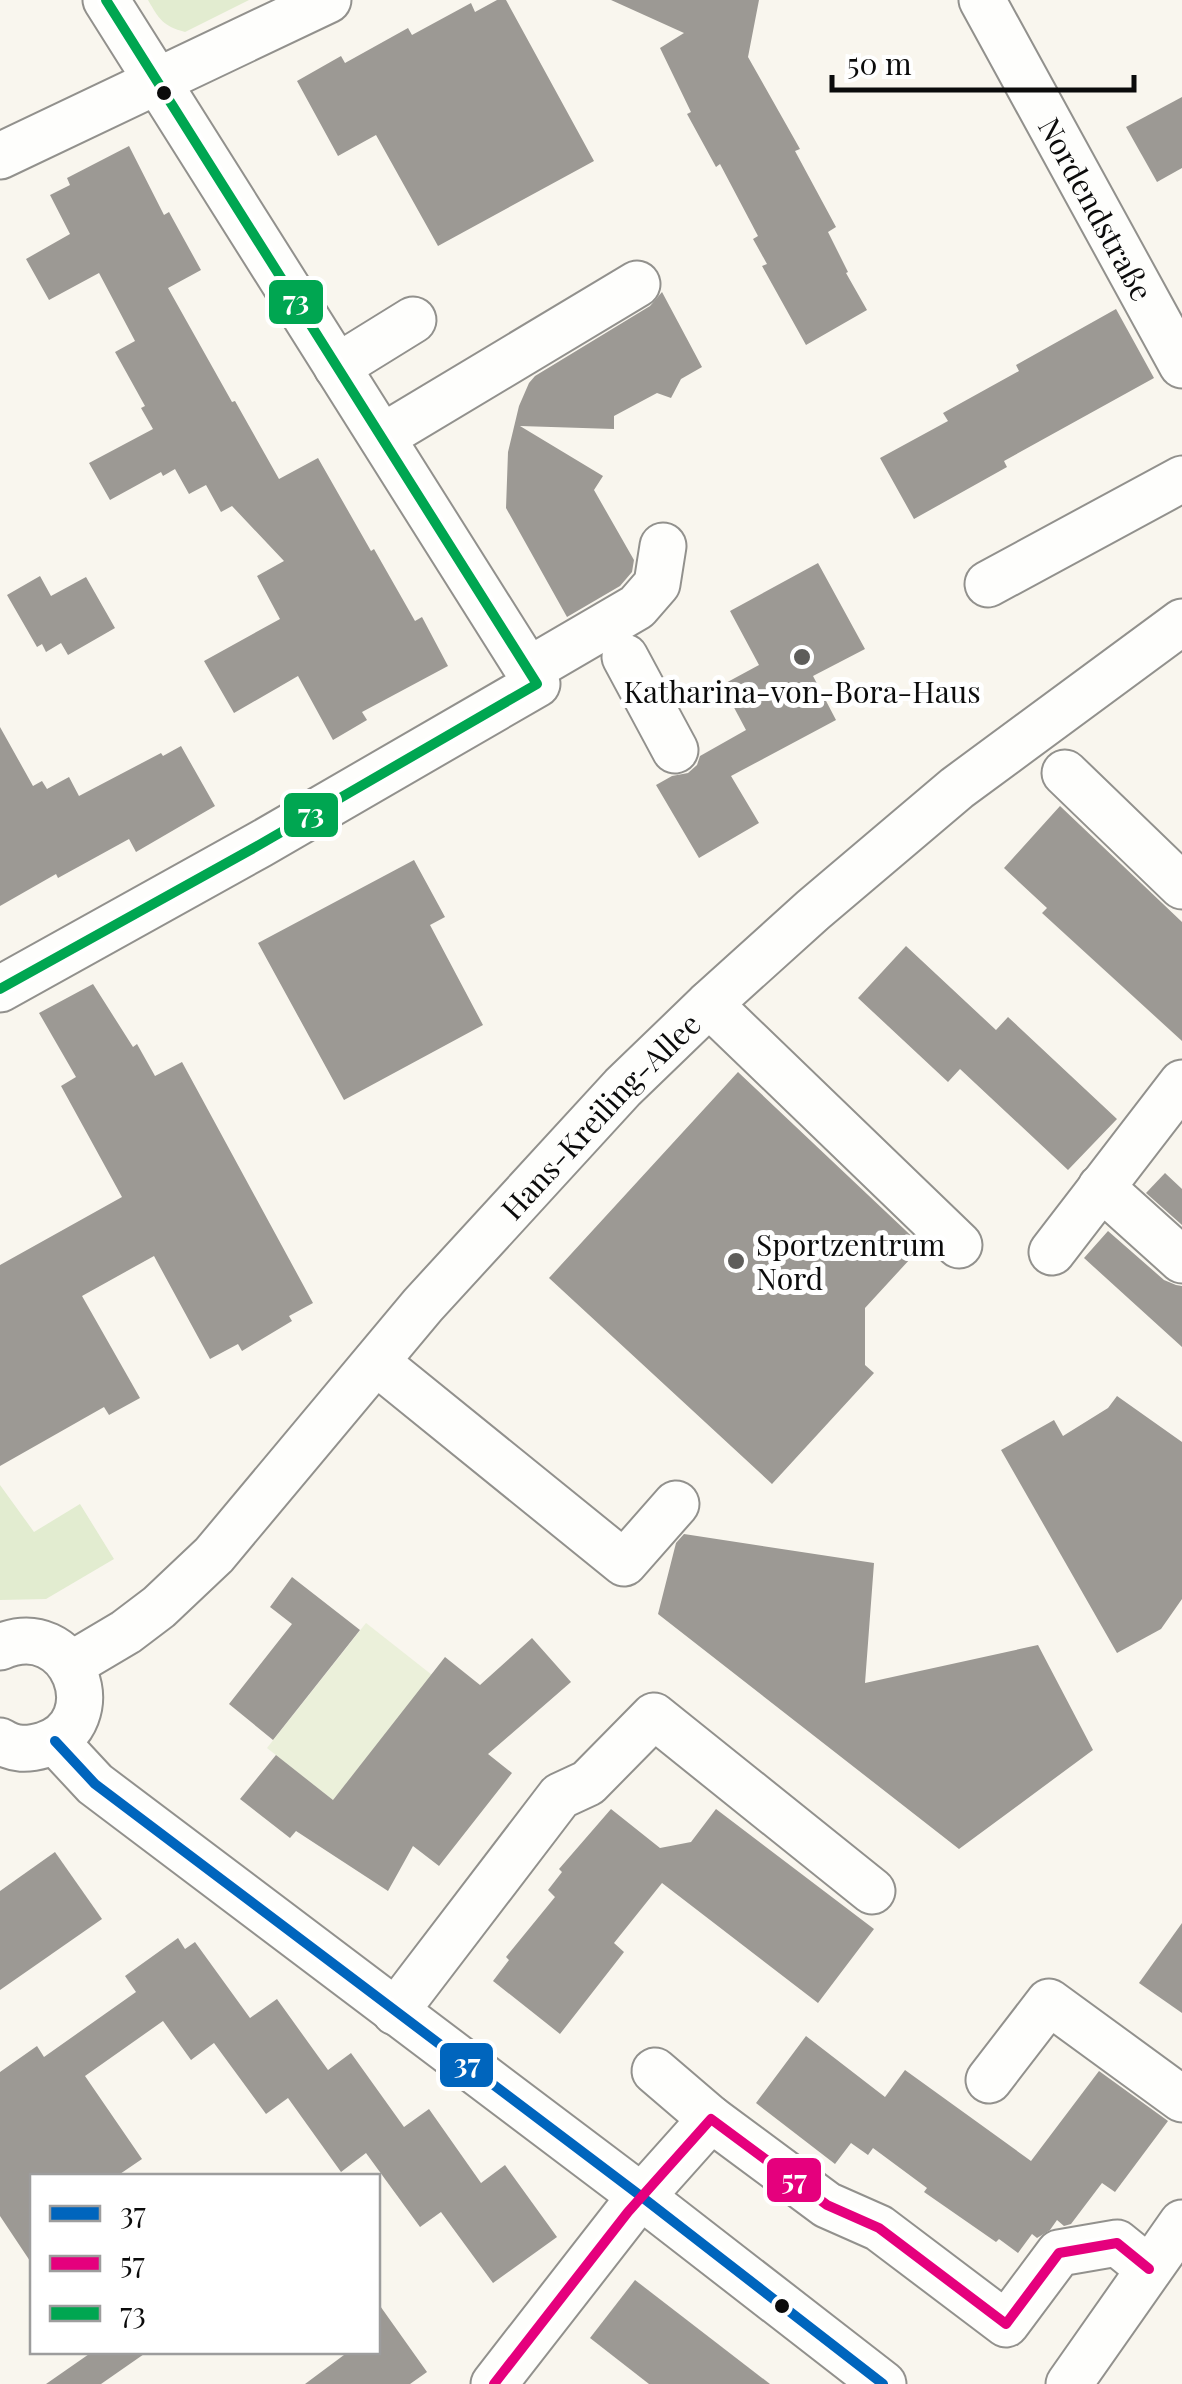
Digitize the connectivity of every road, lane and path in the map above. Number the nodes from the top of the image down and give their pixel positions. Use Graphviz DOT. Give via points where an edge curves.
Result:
graph roads {
  1 [pos="106,0"];
  2 [pos="328,0"];
  3 [pos="982,0"];
  4 [pos="156,81"];
  5 [pos="0,156"];
  6 [pos="637,284"];
  7 [pos="413,320"];
  8 [pos="1182,365"];
  9 [pos="337,367"];
  10 [pos="382,437"];
  11 [pos="1182,479"];
  12 [pos="663,546"];
  13 [pos="988,584"];
  14 [pos="1182,622"];
  15 [pos="625,657"];
  16 [pos="533,677"];
  17 [pos="675,750"];
  18 [pos="1065,773"];
  19 [pos="1182,886"];
  20 [pos="0,990"];
  21 [pos="708,1004"];
  22 [pos="1182,1083"];
  23 [pos="1101,1188"];
  24 [pos="958,1244"];
  25 [pos="1052,1252"];
  26 [pos="1182,1260"];
  27 [pos="376,1362"];
  28 [pos="676,1504"];
  29 [pos="0,1647"];
  30 [pos="72,1664"];
  31 [pos="0,1741"];
  32 [pos="55,1741"];
  33 [pos="872,1892"];
  34 [pos="395,2012"];
  35 [pos="655,2070"];
  36 [pos="989,2080"];
  37 [pos="1182,2100"];
  38 [pos="711,2119"];
  39 [pos="642,2198"];
  40 [pos="1182,2223"];
  41 [pos="1150,2269"];
  42 [pos="494,2384"];
  43 [pos="883,2384"];
  44 [pos="1070,2384"];
  1 -- 4 [label="street"];
  2 -- 4 [label="street"];
  3 -- 8 [label="street, Nordendstraße"];
  4 -- 5 [label="street"];
  4 -- 9 [label="street"];
  6 -- 10 [label="street"];
  7 -- 9 [label="street"];
  9 -- 10 [label="street"];
  10 -- 16 [label="street"];
  11 -- 13 [label="street"];
  12 -- 16 [label="street" via="657,584 637,607"];
  14 -- 21 [label="street, Hans-Kreiling-Allee" via="957,788"];
  15 -- 17 [label="street"];
  16 -- 20 [label="street" via="311,816"];
  18 -- 19 [label="street"];
  21 -- 24 [label="street"];
  21 -- 27 [label="street, Hans-Kreiling-Allee" via="623,1087"];
  22 -- 23 [label="street"];
  23 -- 25 [label="street"];
  23 -- 26 [label="street"];
  27 -- 28 [label="street" via="624,1562"];
  27 -- 30 [label="street, Hans-Kreiling-Allee" via="214,1556 159,1607"];
  29 -- 30 [label="street" via="38,1642"];
  30 -- 32 [label="street" via="80,1706"];
  31 -- 32 [label="street" via="30,1749"];
  32 -- 34 [label="street" via="94,1784"];
  33 -- 34 [label="street" via="654,1716 588,1783 560,1796"];
  34 -- 39 [label="street"];
  35 -- 38 [label="street"];
  36 -- 37 [label="street" via="1049,2002"];
  38 -- 39 [label="street"];
  38 -- 41 [label="street" via="827,2204 880,2228 1006,2324 1059,2253 1117,2243"];
  39 -- 42 [label="street"];
  39 -- 43 [label="street"];
  40 -- 41 [label="street"];
  41 -- 44 [label="street"];
}
